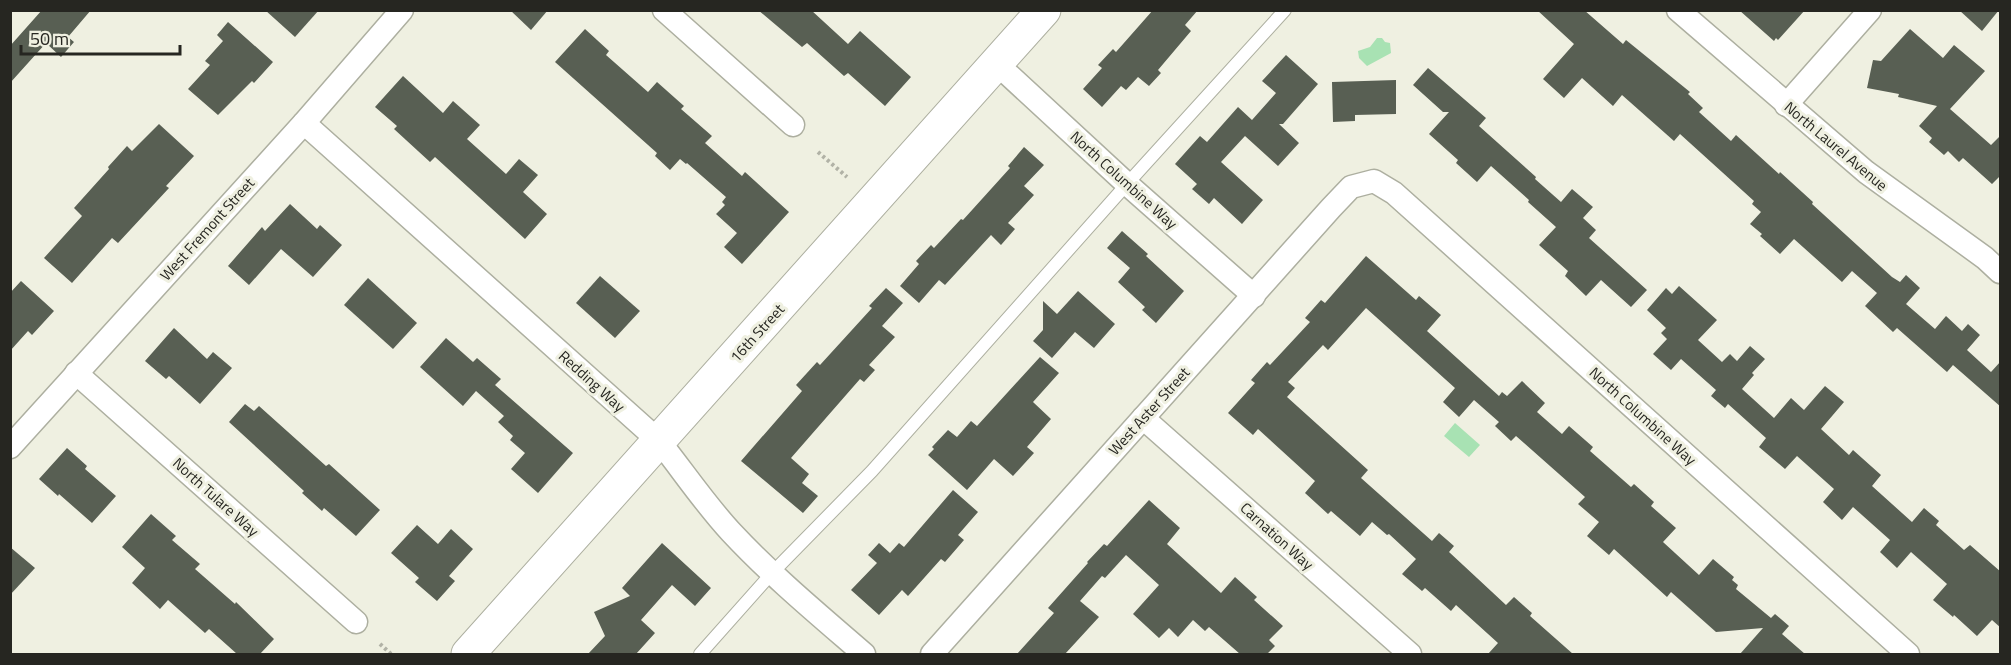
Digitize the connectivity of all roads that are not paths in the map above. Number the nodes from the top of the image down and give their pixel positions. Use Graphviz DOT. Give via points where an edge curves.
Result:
graph roads {
  1 [pos="402,10"];
  2 [pos="664,10"];
  3 [pos="1044,10"];
  4 [pos="1285,10"];
  5 [pos="1678,10"];
  6 [pos="1870,10"];
  7 [pos="997,64"];
  8 [pos="1786,105"];
  9 [pos="304,123"];
  10 [pos="793,125"];
  11 [pos="1374,181"];
  12 [pos="1127,184"];
  13 [pos="2001,272"];
  14 [pos="1254,296"];
  15 [pos="76,373"];
  16 [pos="1143,418"];
  17 [pos="659,441"];
  18 [pos="10,447"];
  19 [pos="772,573"];
  20 [pos="356,622"];
  21 [pos="468,654"];
  22 [pos="700,654"];
  23 [pos="864,654"];
  24 [pos="932,654"];
  25 [pos="1410,654"];
  26 [pos="1908,654"];
  1 -- 9 [label="street, West Fremont Street"];
  2 -- 10 [label="street"];
  3 -- 7 [label="main road, 16th Street"];
  4 -- 12 [label="lane"];
  5 -- 8 [label="street, North Laurel Avenue"];
  6 -- 8 [label="street"];
  7 -- 12 [label="street, North Columbine Way"];
  7 -- 17 [label="main road, 16th Street"];
  8 -- 13 [label="street, North Laurel Avenue" via="1866,172"];
  9 -- 15 [label="street, West Fremont Street"];
  9 -- 17 [label="street, Redding Way"];
  11 -- 14 [label="street, West Aster Street" via="1351,187"];
  11 -- 26 [label="street, North Columbine Way" via="1394,193"];
  12 -- 14 [label="street, North Columbine Way"];
  12 -- 19 [label="lane" via="872,471"];
  14 -- 16 [label="street, West Aster Street"];
  15 -- 18 [label="street, West Fremont Street"];
  15 -- 20 [label="street, North Tulare Way"];
  16 -- 24 [label="street, West Aster Street"];
  16 -- 25 [label="street, Carnation Way"];
  17 -- 19 [label="street, Redding Way" via="724,524"];
  17 -- 21 [label="main road, 16th Street"];
  19 -- 22 [label="lane"];
  19 -- 23 [label="street, Redding Way"];
}
